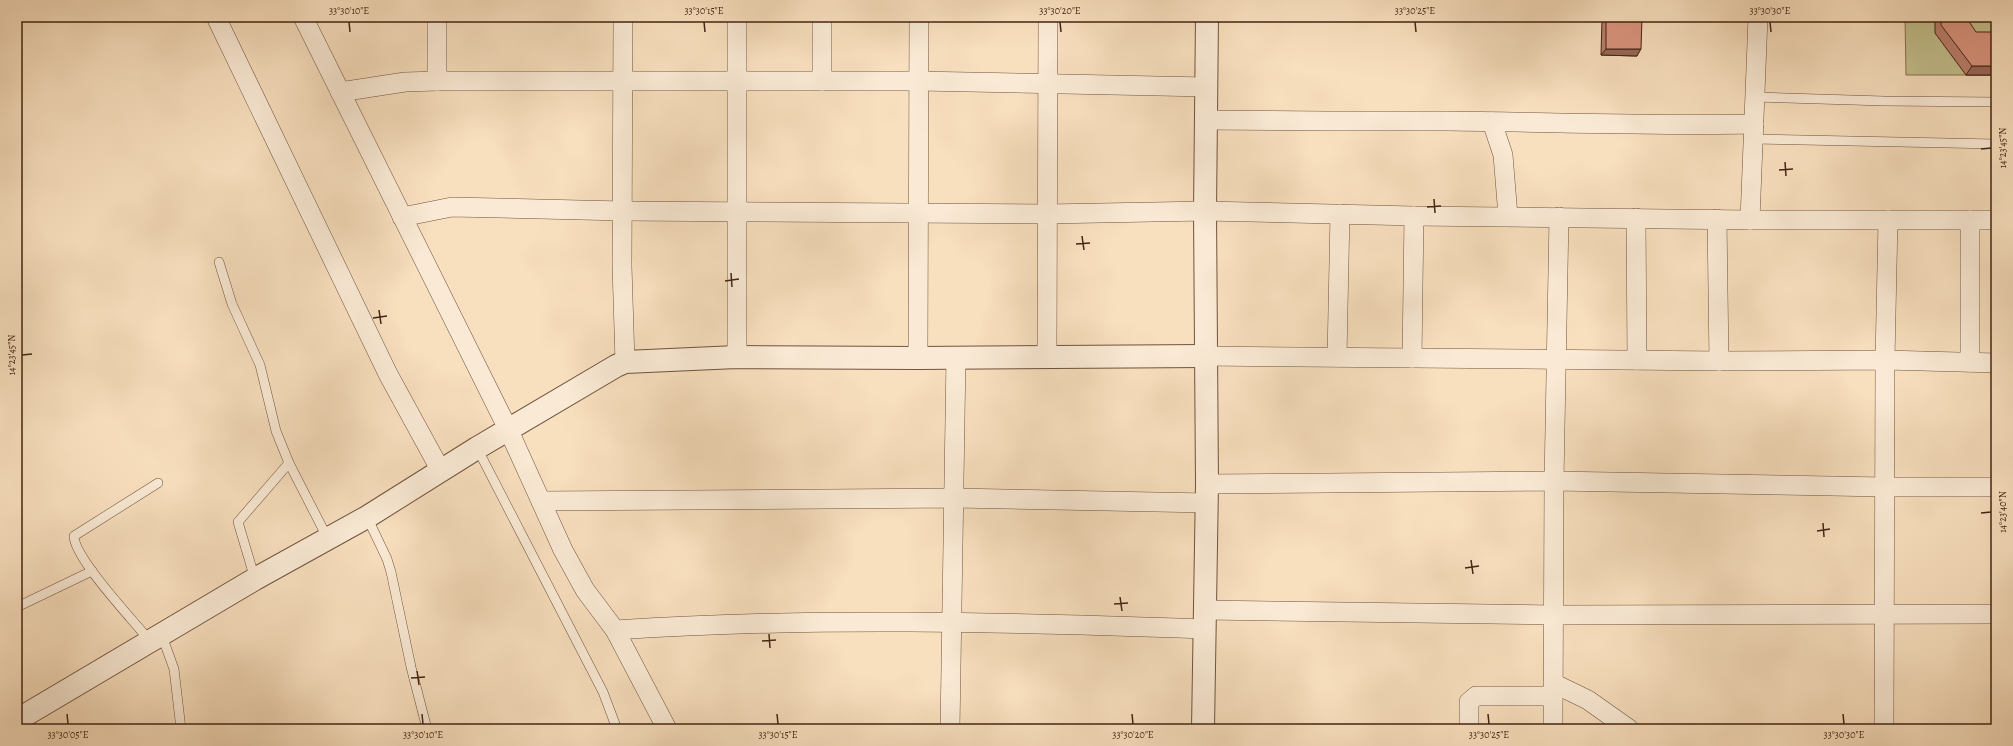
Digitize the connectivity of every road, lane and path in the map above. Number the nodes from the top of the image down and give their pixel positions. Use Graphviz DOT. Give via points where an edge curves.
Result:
graph roads {
  1 [pos="216,17"];
  2 [pos="303,17"];
  3 [pos="437,17"];
  4 [pos="623,17"];
  5 [pos="737,17"];
  6 [pos="822,17"];
  7 [pos="919,17"];
  8 [pos="1048,17"];
  9 [pos="1207,17"];
  10 [pos="1758,17"];
  11 [pos="737,80"];
  12 [pos="436,81"];
  13 [pos="622,81"];
  14 [pos="822,81"];
  15 [pos="919,81"];
  16 [pos="1047,83"];
  17 [pos="1206,87"];
  18 [pos="340,92"];
  19 [pos="1756,97"];
  20 [pos="1996,102"];
  21 [pos="1205,120"];
  22 [pos="1492,122"];
  23 [pos="1754,131"];
  24 [pos="1996,144"];
  25 [pos="623,211"];
  26 [pos="1205,211"];
  27 [pos="737,212"];
  28 [pos="917,212"];
  29 [pos="1048,214"];
  30 [pos="1340,214"];
  31 [pos="1414,216"];
  32 [pos="1508,216"];
  33 [pos="402,217"];
  34 [pos="1558,217"];
  35 [pos="1636,218"];
  36 [pos="1717,219"];
  37 [pos="1750,220"];
  38 [pos="1888,220"];
  39 [pos="1970,220"];
  40 [pos="1996,220"];
  41 [pos="219,262"];
  42 [pos="1047,356"];
  43 [pos="1205,356"];
  44 [pos="737,357"];
  45 [pos="956,357"];
  46 [pos="1337,357"];
  47 [pos="918,358"];
  48 [pos="1412,358"];
  49 [pos="1556,359"];
  50 [pos="1636,360"];
  51 [pos="1885,360"];
  52 [pos="1720,361"];
  53 [pos="625,362"];
  54 [pos="1970,362"];
  55 [pos="1996,363"];
  56 [pos="509,431"];
  57 [pos="477,448"];
  58 [pos="289,463"];
  59 [pos="441,471"];
  60 [pos="1554,481"];
  61 [pos="158,483"];
  62 [pos="1884,487"];
  63 [pos="1996,487"];
  64 [pos="1207,493"];
  65 [pos="955,498"];
  66 [pos="541,501"];
  67 [pos="367,518"];
  68 [pos="329,540"];
  69 [pos="92,571"];
  70 [pos="255,579"];
  71 [pos="17,607"];
  72 [pos="1996,614"];
  73 [pos="1553,615"];
  74 [pos="1885,615"];
  75 [pos="1204,620"];
  76 [pos="952,621"];
  77 [pos="616,630"];
  78 [pos="157,639"];
  79 [pos="1553,690"];
  80 [pos="17,720"];
  81 [pos="182,729"];
  82 [pos="427,729"];
  83 [pos="617,729"];
  84 [pos="667,729"];
  85 [pos="950,729"];
  86 [pos="1203,729"];
  87 [pos="1468,729"];
  88 [pos="1553,729"];
  89 [pos="1629,729"];
  90 [pos="1884,729"];
  1 -- 59 [label="street" via="388,374"];
  2 -- 18 [label="street"];
  3 -- 12 [label="street"];
  4 -- 13 [label="street"];
  5 -- 11 [label="street"];
  6 -- 14 [label="street"];
  7 -- 15 [label="street"];
  8 -- 16 [label="street"];
  9 -- 17 [label="street"];
  10 -- 19 [label="street"];
  11 -- 13 [label="street"];
  11 -- 14 [label="street"];
  11 -- 27 [label="street"];
  12 -- 13 [label="street"];
  12 -- 18 [label="street" via="405,82"];
  13 -- 25 [label="street"];
  14 -- 15 [label="street"];
  15 -- 16 [label="street"];
  15 -- 28 [label="street"];
  16 -- 17 [label="street"];
  16 -- 29 [label="street"];
  17 -- 21 [label="street"];
  18 -- 33 [label="street"];
  19 -- 20 [label="lane"];
  19 -- 23 [label="street"];
  21 -- 22 [label="street"];
  21 -- 26 [label="street"];
  22 -- 23 [label="street" via="1679,125"];
  22 -- 32 [label="street" via="1503,155"];
  23 -- 24 [label="lane"];
  23 -- 37 [label="street"];
  25 -- 27 [label="street"];
  25 -- 33 [label="street" via="452,207"];
  25 -- 53 [label="street"];
  26 -- 29 [label="street"];
  26 -- 30 [label="street"];
  26 -- 43 [label="street"];
  27 -- 28 [label="street"];
  27 -- 44 [label="street"];
  28 -- 29 [label="street"];
  28 -- 47 [label="street"];
  29 -- 42 [label="street"];
  30 -- 31 [label="street"];
  30 -- 46 [label="street"];
  31 -- 32 [label="street"];
  31 -- 48 [label="street"];
  32 -- 34 [label="street"];
  33 -- 56 [label="street"];
  34 -- 35 [label="street"];
  34 -- 49 [label="street"];
  35 -- 36 [label="street"];
  35 -- 50 [label="street"];
  36 -- 37 [label="street"];
  36 -- 52 [label="street"];
  37 -- 38 [label="street"];
  38 -- 39 [label="street"];
  38 -- 51 [label="street"];
  39 -- 40 [label="street"];
  39 -- 54 [label="street"];
  41 -- 58 [label="lane" via="232,304 260,365 276,431"];
  42 -- 43 [label="street"];
  42 -- 45 [label="street"];
  43 -- 46 [label="street"];
  43 -- 64 [label="street"];
  44 -- 47 [label="street"];
  44 -- 53 [label="street"];
  45 -- 47 [label="street"];
  45 -- 65 [label="street"];
  46 -- 48 [label="street"];
  48 -- 49 [label="street"];
  49 -- 50 [label="street"];
  49 -- 60 [label="street"];
  50 -- 52 [label="street"];
  51 -- 52 [label="street"];
  51 -- 54 [label="street"];
  51 -- 62 [label="street"];
  53 -- 56 [label="street"];
  54 -- 55 [label="street"];
  56 -- 57 [label="street"];
  56 -- 66 [label="street"];
  57 -- 59 [label="street"];
  57 -- 83 [label="lane" via="603,692"];
  58 -- 68 [label="lane"];
  58 -- 70 [label="lane" via="238,522"];
  59 -- 67 [label="street"];
  60 -- 62 [label="street"];
  60 -- 64 [label="street"];
  60 -- 73 [label="street"];
  61 -- 69 [label="lane" via="74,536 74,544"];
  62 -- 63 [label="street"];
  62 -- 74 [label="street"];
  64 -- 65 [label="street"];
  64 -- 75 [label="street"];
  65 -- 66 [label="street"];
  65 -- 76 [label="street"];
  66 -- 77 [label="street" via="585,590"];
  67 -- 68 [label="street"];
  67 -- 82 [label="lane" via="387,559"];
  68 -- 70 [label="street"];
  69 -- 71 [label="lane"];
  69 -- 78 [label="lane"];
  70 -- 78 [label="street"];
  72 -- 74 [label="street"];
  73 -- 74 [label="street"];
  73 -- 75 [label="street"];
  73 -- 79 [label="street"];
  74 -- 90 [label="street"];
  75 -- 76 [label="street"];
  75 -- 86 [label="street"];
  76 -- 77 [label="street" via="704,625"];
  76 -- 85 [label="street"];
  77 -- 84 [label="street"];
  78 -- 80 [label="street"];
  78 -- 81 [label="lane" via="174,669"];
  79 -- 87 [label="street" via="1476,696 1469,702"];
  79 -- 88 [label="street"];
  79 -- 89 [label="street" via="1588,700"];
}
